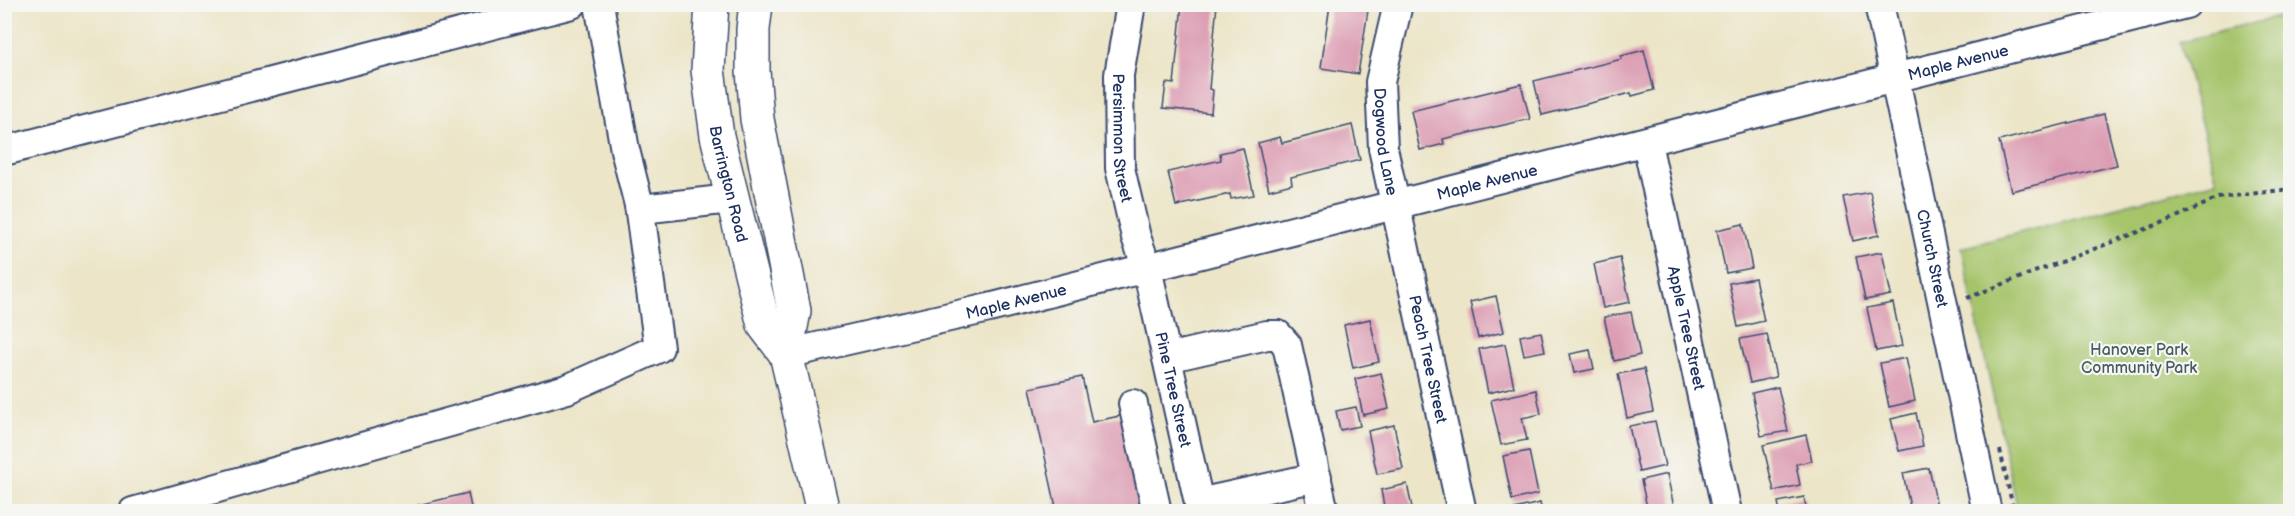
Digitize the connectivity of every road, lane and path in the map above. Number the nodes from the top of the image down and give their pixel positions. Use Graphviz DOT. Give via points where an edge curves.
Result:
graph roads {
  1 [pos="572,4"];
  2 [pos="599,4"];
  3 [pos="712,4"];
  4 [pos="756,4"];
  5 [pos="1131,4"];
  6 [pos="1398,4"];
  7 [pos="1879,4"];
  8 [pos="2186,4"];
  9 [pos="1894,77"];
  10 [pos="1647,143"];
  11 [pos="4,151"];
  12 [pos="2290,189"];
  13 [pos="731,199"];
  14 [pos="639,204"];
  15 [pos="1395,206"];
  16 [pos="1147,268"];
  17 [pos="1967,298"];
  18 [pos="786,354"];
  19 [pos="1167,358"];
  20 [pos="1133,404"];
  21 [pos="1317,477"];
  22 [pos="1200,507"];
  23 [pos="134,512"];
  24 [pos="823,512"];
  25 [pos="1157,512"];
  26 [pos="1324,512"];
  27 [pos="1462,512"];
  28 [pos="1726,512"];
  29 [pos="1987,512"];
  1 -- 11 [label="street"];
  2 -- 14 [label="street" via="625,150"];
  3 -- 13 [label="main road, Barrington Road" via="708,70"];
  4 -- 18 [label="main road, Barrington Road" via="753,61 757,119 795,311"];
  5 -- 16 [label="street, Persimmon Street" via="1119,75 1120,168"];
  6 -- 15 [label="street, Dogwood Lane" via="1380,82 1383,148"];
  7 -- 9 [label="street, Church Street"];
  8 -- 9 [label="street, Maple Avenue"];
  9 -- 10 [label="street, Maple Avenue"];
  9 -- 29 [label="street, Church Street"];
  10 -- 15 [label="street, Maple Avenue"];
  10 -- 28 [label="street, Apple Tree Street"];
  12 -- 17 [label="path" via="2218,198"];
  13 -- 14 [label="street" via="650,208"];
  13 -- 18 [label="main road, Barrington Road" via="764,325"];
  14 -- 23 [label="street" via="659,348 567,389"];
  15 -- 16 [label="street, Maple Avenue"];
  15 -- 27 [label="street, Peach Tree Street"];
  16 -- 18 [label="street, Maple Avenue"];
  16 -- 19 [label="street, Pine Tree Street"];
  18 -- 24 [label="main road, Barrington Road"];
  19 -- 21 [label="street" via="1278,335 1287,345"];
  19 -- 22 [label="street, Pine Tree Street"];
  20 -- 25 [label="street"];
  21 -- 22 [label="street"];
  21 -- 26 [label="street"];
}
